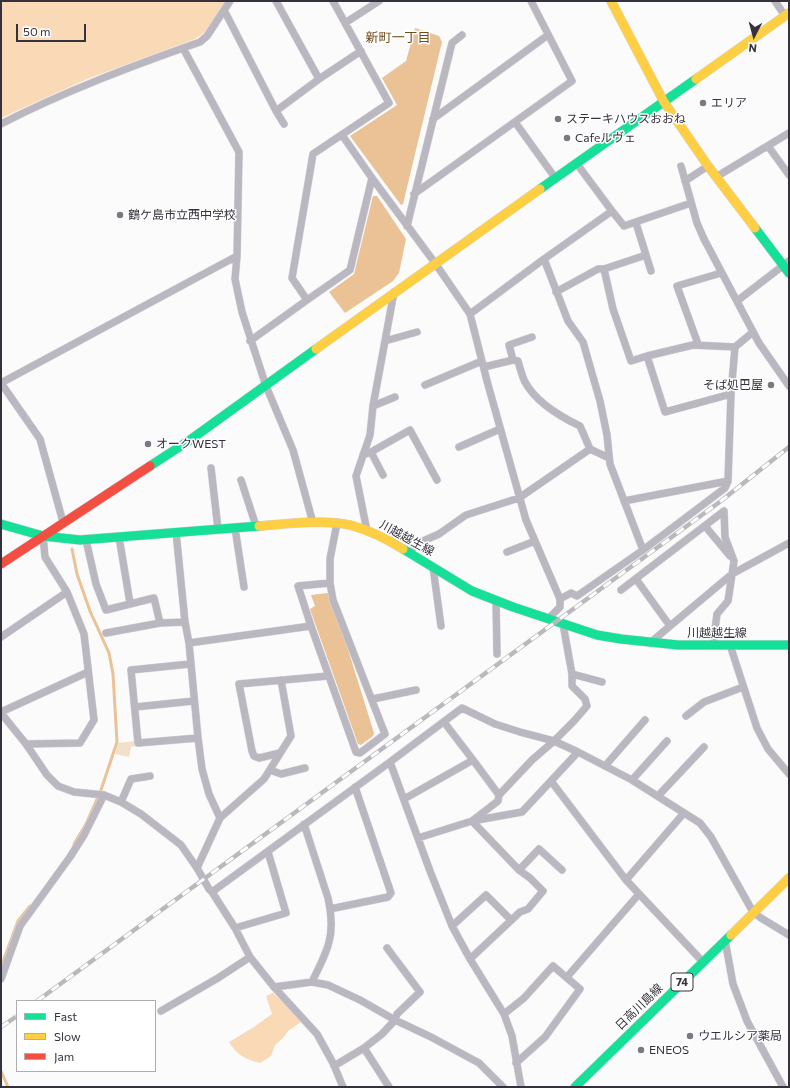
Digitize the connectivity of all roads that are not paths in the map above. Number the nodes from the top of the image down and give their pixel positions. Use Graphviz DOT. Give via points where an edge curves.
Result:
graph roads {
  1 [pos="230,1"];
  2 [pos="276,1"];
  3 [pos="333,1"];
  4 [pos="379,1"];
  5 [pos="531,1"];
  6 [pos="611,1"];
  7 [pos="775,1"];
  8 [pos="224,10"];
  9 [pos="787,14"];
  10 [pos="345,23"];
  11 [pos="462,35"];
  12 [pos="548,35"];
  13 [pos="183,48"];
  14 [pos="361,51"];
  15 [pos="319,79"];
  16 [pos="664,102"];
  17 [pos="276,111"];
  18 [pos="433,119"];
  19 [pos="515,122"];
  20 [pos="1,124"];
  21 [pos="284,124"];
  22 [pos="789,133"];
  23 [pos="342,135"];
  24 [pos="768,146"];
  25 [pos="577,164"];
  26 [pos="681,166"];
  27 [pos="708,166"];
  28 [pos="789,175"];
  29 [pos="716,177"];
  30 [pos="372,178"];
  31 [pos="556,179"];
  32 [pos="685,181"];
  33 [pos="414,194"];
  34 [pos="691,203"];
  35 [pos="612,211"];
  36 [pos="636,223"];
  37 [pos="407,226"];
  38 [pos="646,255"];
  39 [pos="237,256"];
  40 [pos="544,259"];
  41 [pos="435,263"];
  42 [pos="787,267"];
  43 [pos="604,269"];
  44 [pos="651,271"];
  45 [pos="721,273"];
  46 [pos="394,292"];
  47 [pos="556,292"];
  48 [pos="307,300"];
  49 [pos="737,301"];
  50 [pos="470,314"];
  51 [pos="417,332"];
  52 [pos="753,332"];
  53 [pos="532,337"];
  54 [pos="250,340"];
  55 [pos="385,341"];
  56 [pos="698,344"];
  57 [pos="735,347"];
  58 [pos="647,356"];
  59 [pos="513,360"];
  60 [pos="483,364"];
  61 [pos="1,383"];
  62 [pos="425,385"];
  63 [pos="266,386"];
  64 [pos="789,386"];
  65 [pos="731,394"];
  66 [pos="395,397"];
  67 [pos="373,406"];
  68 [pos="500,429"];
  69 [pos="459,447"];
  70 [pos="590,450"];
  71 [pos="371,452"];
  72 [pos="362,455"];
  73 [pos="609,458"];
  74 [pos="211,468"];
  75 [pos="383,475"];
  76 [pos="241,480"];
  77 [pos="437,480"];
  78 [pos="728,481"];
  79 [pos="519,498"];
  80 [pos="624,501"];
  81 [pos="63,522"];
  82 [pos="313,523"];
  83 [pos="337,523"];
  84 [pos="1,524"];
  85 [pos="256,526"];
  86 [pos="705,526"];
  87 [pos="235,528"];
  88 [pos="218,529"];
  89 [pos="367,530"];
  90 [pos="176,532"];
  91 [pos="43,536"];
  92 [pos="119,537"];
  93 [pos="86,540"];
  94 [pos="535,541"];
  95 [pos="789,543"];
  96 [pos="643,550"];
  97 [pos="507,552"];
  98 [pos="411,553"];
  99 [pos="734,561"];
  100 [pos="1,564"];
  101 [pos="433,567"];
  102 [pos="732,574"];
  103 [pos="636,579"];
  104 [pos="330,583"];
  105 [pos="244,587"];
  106 [pos="621,590"];
  107 [pos="67,592"];
  108 [pos="560,599"];
  109 [pos="496,601"];
  110 [pos="130,603"];
  111 [pos="548,619"];
  112 [pos="185,622"];
  113 [pos="160,623"];
  114 [pos="563,624"];
  115 [pos="311,626"];
  116 [pos="441,626"];
  117 [pos="670,626"];
  118 [pos="106,633"];
  119 [pos="1,637"];
  120 [pos="189,643"];
  121 [pos="650,643"];
  122 [pos="713,645"];
  123 [pos="730,645"];
  124 [pos="788,647"];
  125 [pos="497,654"];
  126 [pos="190,664"];
  127 [pos="88,672"];
  128 [pos="572,674"];
  129 [pos="328,676"];
  130 [pos="281,680"];
  131 [pos="602,682"];
  132 [pos="743,687"];
  133 [pos="416,690"];
  134 [pos="373,699"];
  135 [pos="194,701"];
  136 [pos="135,707"];
  137 [pos="1,713"];
  138 [pos="686,716"];
  139 [pos="645,720"];
  140 [pos="444,722"];
  141 [pos="198,738"];
  142 [pos="554,741"];
  143 [pos="667,741"];
  144 [pos="26,744"];
  145 [pos="704,747"];
  146 [pos="578,752"];
  147 [pos="280,753"];
  148 [pos="473,760"];
  149 [pos="390,762"];
  150 [pos="605,766"];
  151 [pos="305,768"];
  152 [pos="270,770"];
  153 [pos="789,774"];
  154 [pos="150,776"];
  155 [pos="632,780"];
  156 [pos="551,781"];
  157 [pos="355,787"];
  158 [pos="104,795"];
  159 [pos="499,795"];
  160 [pos="658,796"];
  161 [pos="404,799"];
  162 [pos="122,802"];
  163 [pos="684,813"];
  164 [pos="220,818"];
  165 [pos="472,820"];
  166 [pos="304,824"];
  167 [pos="418,838"];
  168 [pos="268,852"];
  169 [pos="197,868"];
  170 [pos="519,870"];
  171 [pos="562,870"];
  172 [pos="789,878"];
  173 [pos="626,880"];
  174 [pos="212,892"];
  175 [pos="640,894"];
  176 [pos="330,909"];
  177 [pos="753,912"];
  178 [pos="511,920"];
  179 [pos="452,926"];
  180 [pos="235,928"];
  181 [pos="789,935"];
  182 [pos="725,940"];
  183 [pos="387,948"];
  184 [pos="250,957"];
  185 [pos="470,959"];
  186 [pos="703,962"];
  187 [pos="567,978"];
  188 [pos="1,979"];
  189 [pos="312,982"];
  190 [pos="274,987"];
  191 [pos="161,1011"];
  192 [pos="504,1014"];
  193 [pos="395,1020"];
  194 [pos="364,1048"];
  195 [pos="516,1063"];
  196 [pos="334,1066"];
  197 [pos="783,1086"];
  198 [pos="343,1087"];
  199 [pos="389,1087"];
  200 [pos="503,1087"];
  201 [pos="521,1087"];
  202 [pos="575,1087"];
  1 -- 8 [label="street"];
  2 -- 15 [label="street"];
  3 -- 10 [label="street"];
  4 -- 10 [label="street"];
  5 -- 12 [label="street"];
  6 -- 16 [label="street"];
  7 -- 9 [label="street"];
  8 -- 13 [label="street" via="207,36 200,42"];
  8 -- 17 [label="street"];
  9 -- 16 [label="street"];
  10 -- 14 [label="street"];
  11 -- 18 [label="street" via="452,43"];
  12 -- 18 [label="street"];
  12 -- 19 [label="street" via="572,81"];
  13 -- 20 [label="street" via="114,73"];
  13 -- 39 [label="street" via="239,152"];
  14 -- 15 [label="street"];
  14 -- 23 [label="street" via="389,103"];
  15 -- 17 [label="street"];
  16 -- 25 [label="street"];
  16 -- 27 [label="street"];
  17 -- 21 [label="street"];
  18 -- 33 [label="street"];
  19 -- 31 [label="street"];
  19 -- 33 [label="street"];
  22 -- 24 [label="street"];
  23 -- 30 [label="street"];
  23 -- 48 [label="street" via="313,154 292,278"];
  24 -- 28 [label="street"];
  24 -- 29 [label="street"];
  25 -- 31 [label="street"];
  25 -- 35 [label="street"];
  26 -- 32 [label="street"];
  27 -- 29 [label="street"];
  27 -- 32 [label="street"];
  29 -- 42 [label="street"];
  30 -- 37 [label="street"];
  30 -- 48 [label="street" via="350,270"];
  31 -- 41 [label="street"];
  32 -- 34 [label="street"];
  33 -- 37 [label="street"];
  34 -- 36 [label="street"];
  34 -- 45 [label="street" via="699,228"];
  35 -- 36 [label="street" via="624,226"];
  35 -- 40 [label="street"];
  36 -- 38 [label="street"];
  37 -- 41 [label="street"];
  38 -- 43 [label="street"];
  38 -- 44 [label="street"];
  39 -- 54 [label="street" via="235,279"];
  39 -- 61 [label="street"];
  40 -- 47 [label="street"];
  40 -- 50 [label="street"];
  41 -- 46 [label="street"];
  41 -- 50 [label="street"];
  42 -- 49 [label="street"];
  43 -- 47 [label="street" via="598,269"];
  43 -- 58 [label="street" via="613,309 631,361"];
  45 -- 49 [label="street"];
  45 -- 56 [label="street" via="677,286"];
  46 -- 55 [label="street"];
  46 -- 63 [label="street"];
  47 -- 73 [label="street" via="568,321 583,342 600,401"];
  48 -- 54 [label="street"];
  49 -- 52 [label="street"];
  50 -- 60 [label="street"];
  51 -- 55 [label="street"];
  52 -- 57 [label="street"];
  52 -- 64 [label="street"];
  53 -- 59 [label="street" via="509,345"];
  54 -- 63 [label="street"];
  55 -- 67 [label="street"];
  56 -- 57 [label="street"];
  56 -- 58 [label="street"];
  57 -- 65 [label="street"];
  58 -- 65 [label="street" via="665,412"];
  59 -- 60 [label="street"];
  59 -- 70 [label="street" via="518,361 525,382 534,394 563,418 580,426"];
  60 -- 62 [label="street"];
  60 -- 68 [label="street"];
  61 -- 81 [label="street" via="40,439"];
  63 -- 81 [label="street" via="190,440"];
  63 -- 82 [label="street" via="293,450"];
  65 -- 78 [label="street"];
  66 -- 67 [label="street"];
  67 -- 72 [label="street" via="370,435"];
  68 -- 69 [label="street"];
  68 -- 79 [label="street"];
  70 -- 73 [label="street"];
  70 -- 79 [label="street"];
  71 -- 72 [label="street"];
  71 -- 75 [label="street"];
  71 -- 77 [label="street" via="410,430"];
  72 -- 89 [label="street" via="356,476"];
  73 -- 80 [label="street"];
  74 -- 88 [label="street"];
  76 -- 85 [label="street"];
  78 -- 80 [label="street"];
  78 -- 96 [label="street" via="725,488"];
  79 -- 94 [label="street"];
  79 -- 98 [label="street" via="466,515 439,534 414,545"];
  80 -- 96 [label="street"];
  81 -- 91 [label="street"];
  82 -- 83 [label="street, 川越越生線"];
  82 -- 85 [label="street, 川越越生線"];
  83 -- 89 [label="street, 川越越生線"];
  83 -- 104 [label="street" via="330,559"];
  84 -- 91 [label="street, 川越越生線"];
  85 -- 87 [label="street, 川越越生線"];
  86 -- 99 [label="street"];
  86 -- 99 [label="street" via="724,511 725,537"];
  86 -- 103 [label="street"];
  87 -- 88 [label="street, 川越越生線"];
  87 -- 105 [label="street"];
  88 -- 90 [label="street, 川越越生線"];
  89 -- 98 [label="street, 川越越生線"];
  90 -- 92 [label="street, 川越越生線"];
  90 -- 112 [label="street"];
  91 -- 93 [label="street, 川越越生線"];
  91 -- 100 [label="street"];
  91 -- 107 [label="street" via="45,557"];
  92 -- 93 [label="street, 川越越生線"];
  92 -- 110 [label="street"];
  93 -- 110 [label="street" via="96,584 106,610"];
  94 -- 97 [label="street"];
  94 -- 108 [label="street"];
  95 -- 102 [label="street"];
  96 -- 108 [label="street" via="577,596 571,594"];
  98 -- 101 [label="street, 川越越生線"];
  99 -- 102 [label="street"];
  101 -- 109 [label="street, 川越越生線" via="472,591"];
  101 -- 116 [label="street"];
  102 -- 117 [label="street"];
  102 -- 122 [label="street" via="728,601 717,614"];
  103 -- 106 [label="street"];
  103 -- 117 [label="street"];
  104 -- 115 [label="street" via="298,586"];
  104 -- 134 [label="street" via="333,600"];
  107 -- 119 [label="street"];
  107 -- 127 [label="street" via="84,634"];
  108 -- 111 [label="street" via="560,607"];
  109 -- 111 [label="street, 川越越生線"];
  109 -- 125 [label="street"];
  110 -- 113 [label="street" via="154,598"];
  111 -- 114 [label="street, 川越越生線"];
  112 -- 113 [label="street"];
  112 -- 120 [label="street"];
  113 -- 118 [label="street"];
  114 -- 121 [label="street, 川越越生線" via="597,635"];
  114 -- 128 [label="street"];
  115 -- 120 [label="street"];
  115 -- 129 [label="street"];
  117 -- 121 [label="street"];
  120 -- 126 [label="street"];
  121 -- 122 [label="street, 川越越生線"];
  122 -- 123 [label="street, 川越越生線"];
  123 -- 124 [label="street, 川越越生線"];
  123 -- 132 [label="street"];
  126 -- 135 [label="street"];
  126 -- 136 [label="street" via="131,670"];
  127 -- 137 [label="street"];
  127 -- 144 [label="street" via="94,720 80,743"];
  128 -- 131 [label="street"];
  128 -- 142 [label="street" via="572,686 585,699 587,706"];
  129 -- 130 [label="street"];
  129 -- 134 [label="street" via="356,752 360,753 385,734"];
  130 -- 147 [label="street" via="291,736"];
  130 -- 147 [label="street" via="238,684 254,756 259,758"];
  132 -- 138 [label="street" via="704,702"];
  132 -- 153 [label="street" via="760,735"];
  133 -- 134 [label="street"];
  135 -- 136 [label="street"];
  135 -- 141 [label="street"];
  136 -- 141 [label="street" via="138,743"];
  137 -- 144 [label="street"];
  139 -- 150 [label="street"];
  140 -- 142 [label="street" via="462,708 495,724"];
  140 -- 148 [label="street"];
  140 -- 149 [label="street"];
  141 -- 164 [label="street" via="202,769 209,794"];
  142 -- 146 [label="street"];
  142 -- 159 [label="street"];
  143 -- 155 [label="street"];
  144 -- 158 [label="street" via="47,775 58,786 74,792"];
  145 -- 160 [label="street"];
  146 -- 150 [label="street"];
  146 -- 156 [label="street"];
  147 -- 152 [label="street"];
  148 -- 159 [label="street"];
  148 -- 161 [label="street"];
  149 -- 157 [label="street"];
  149 -- 161 [label="street"];
  150 -- 155 [label="street"];
  151 -- 152 [label="street" via="280,774"];
  152 -- 164 [label="street" via="264,779"];
  154 -- 162 [label="street" via="131,779"];
  155 -- 160 [label="street"];
  156 -- 165 [label="street" via="522,812"];
  156 -- 173 [label="street"];
  157 -- 166 [label="street"];
  157 -- 176 [label="street" via="391,893 388,897"];
  158 -- 162 [label="street"];
  158 -- 188 [label="street" via="70,858 20,926"];
  159 -- 165 [label="street" via="498,801"];
  160 -- 163 [label="street"];
  161 -- 167 [label="street"];
  162 -- 169 [label="street" via="181,845"];
  163 -- 173 [label="street"];
  163 -- 177 [label="street" via="700,823 711,837"];
  164 -- 169 [label="street"];
  165 -- 167 [label="street"];
  165 -- 170 [label="street"];
  166 -- 168 [label="street"];
  166 -- 176 [label="street"];
  167 -- 179 [label="street"];
  168 -- 174 [label="street"];
  168 -- 180 [label="street" via="286,913"];
  169 -- 174 [label="street"];
  170 -- 171 [label="street" via="539,849"];
  170 -- 178 [label="street" via="543,891 528,909"];
  172 -- 177 [label="street, 日高川島線 / 74"];
  173 -- 175 [label="street"];
  174 -- 180 [label="street"];
  175 -- 186 [label="street"];
  175 -- 187 [label="street"];
  176 -- 189 [label="street" via="329,941"];
  177 -- 181 [label="street"];
  177 -- 182 [label="street, 日高川島線 / 74"];
  178 -- 179 [label="street" via="486,895"];
  178 -- 185 [label="street"];
  179 -- 185 [label="street"];
  180 -- 184 [label="street"];
  182 -- 186 [label="street, 日高川島線 / 74"];
  182 -- 197 [label="street" via="733,984 747,1021"];
  183 -- 193 [label="street" via="420,992 397,1014"];
  184 -- 190 [label="street"];
  184 -- 191 [label="street"];
  185 -- 192 [label="street"];
  186 -- 202 [label="street, 日高川島線 / 74"];
  187 -- 192 [label="street" via="553,966 524,998"];
  187 -- 195 [label="street" via="580,990 545,1037"];
  189 -- 190 [label="street"];
  189 -- 193 [label="street" via="328,985"];
  190 -- 196 [label="street" via="317,1034"];
  192 -- 195 [label="street" via="512,1036"];
  193 -- 194 [label="street"];
  193 -- 200 [label="street" via="479,1063"];
  194 -- 196 [label="street"];
  194 -- 199 [label="street"];
  195 -- 201 [label="street"];
  196 -- 198 [label="street"];
}
